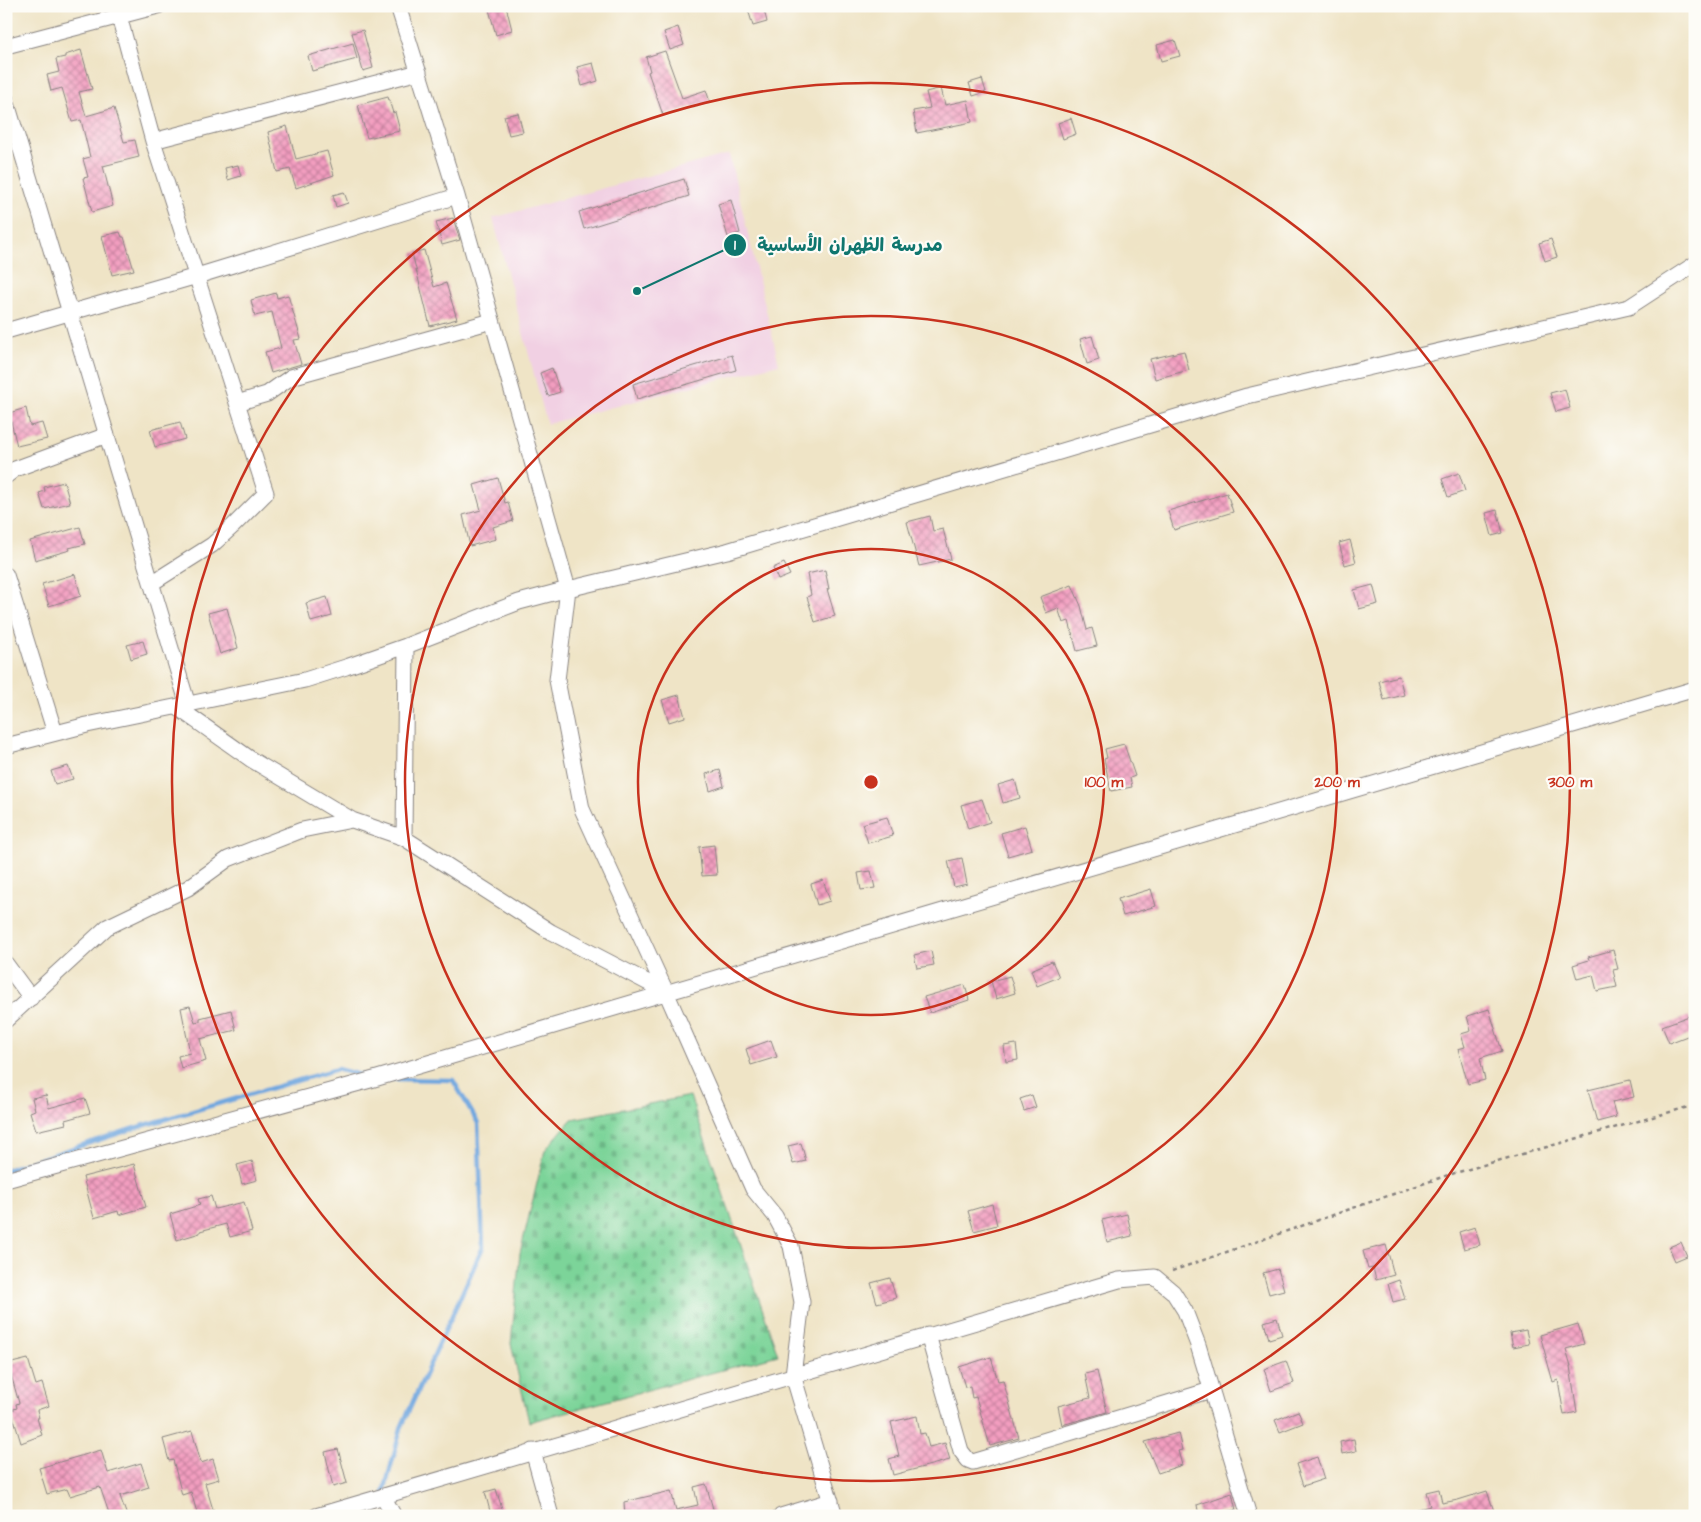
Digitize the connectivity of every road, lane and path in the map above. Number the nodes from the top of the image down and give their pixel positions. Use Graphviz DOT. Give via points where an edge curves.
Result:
graph roads {
  1 [pos="158,6"];
  2 [pos="398,6"];
  3 [pos="119,16"];
  4 [pos="6,46"];
  5 [pos="419,72"];
  6 [pos="6,100"];
  7 [pos="153,141"];
  8 [pos="457,196"];
  9 [pos="1695,264"];
  10 [pos="197,276"];
  11 [pos="69,314"];
  12 [pos="492,322"];
  13 [pos="6,331"];
  14 [pos="237,403"];
  15 [pos="107,435"];
  16 [pos="6,476"];
  17 [pos="6,575"];
  18 [pos="152,584"];
  19 [pos="568,589"];
  20 [pos="406,646"];
  21 [pos="1695,689"];
  22 [pos="182,706"];
  23 [pos="55,733"];
  24 [pos="6,746"];
  25 [pos="352,820"];
  26 [pos="404,838"];
  27 [pos="6,964"];
  28 [pos="666,992"];
  29 [pos="31,998"];
  30 [pos="6,1020"];
  31 [pos="1695,1105"];
  32 [pos="6,1180"];
  33 [pos="1155,1277"];
  34 [pos="928,1336"];
  35 [pos="793,1375"];
  36 [pos="1211,1390"];
  37 [pos="533,1452"];
  38 [pos="383,1496"];
  39 [pos="833,1508"];
  40 [pos="316,1516"];
  41 [pos="394,1516"];
  42 [pos="551,1516"];
  43 [pos="781,1516"];
  44 [pos="1249,1516"];
  1 -- 3 [label="street"];
  2 -- 5 [label="street"];
  3 -- 4 [label="street"];
  3 -- 7 [label="street"];
  5 -- 7 [label="street"];
  5 -- 8 [label="street"];
  6 -- 11 [label="street"];
  7 -- 10 [label="street"];
  8 -- 10 [label="street"];
  8 -- 12 [label="street"];
  9 -- 19 [label="street" via="1629,307 1247,396 727,551"];
  10 -- 11 [label="street"];
  10 -- 14 [label="street"];
  11 -- 13 [label="street"];
  11 -- 15 [label="street"];
  12 -- 14 [label="street" via="291,377 267,394"];
  12 -- 19 [label="street"];
  14 -- 18 [label="street" via="266,493 212,545"];
  15 -- 16 [label="street"];
  15 -- 18 [label="street"];
  17 -- 23 [label="street"];
  18 -- 22 [label="street"];
  19 -- 20 [label="street" via="519,602"];
  19 -- 28 [label="street" via="557,680 582,809"];
  20 -- 22 [label="street" via="305,680"];
  20 -- 26 [label="street"];
  21 -- 28 [label="street"];
  22 -- 23 [label="street"];
  22 -- 25 [label="street" via="252,760"];
  23 -- 24 [label="street"];
  25 -- 26 [label="street"];
  25 -- 29 [label="street" via="302,830 228,859 188,888 107,927"];
  26 -- 28 [label="street" via="551,932"];
  27 -- 29 [label="street"];
  28 -- 32 [label="street" via="374,1079"];
  28 -- 35 [label="street" via="753,1189 775,1216 792,1246 802,1302"];
  29 -- 30 [label="street"];
  31 -- 33 [label="path" via="1448,1176"];
  33 -- 34 [label="street" via="1119,1280"];
  33 -- 36 [label="street" via="1173,1292 1185,1311"];
  34 -- 35 [label="street"];
  34 -- 36 [label="street" via="961,1451 973,1462"];
  35 -- 37 [label="street"];
  35 -- 39 [label="street"];
  36 -- 44 [label="street"];
  37 -- 38 [label="street"];
  37 -- 42 [label="street"];
  38 -- 40 [label="street"];
  38 -- 41 [label="street"];
  39 -- 43 [label="street"];
}
